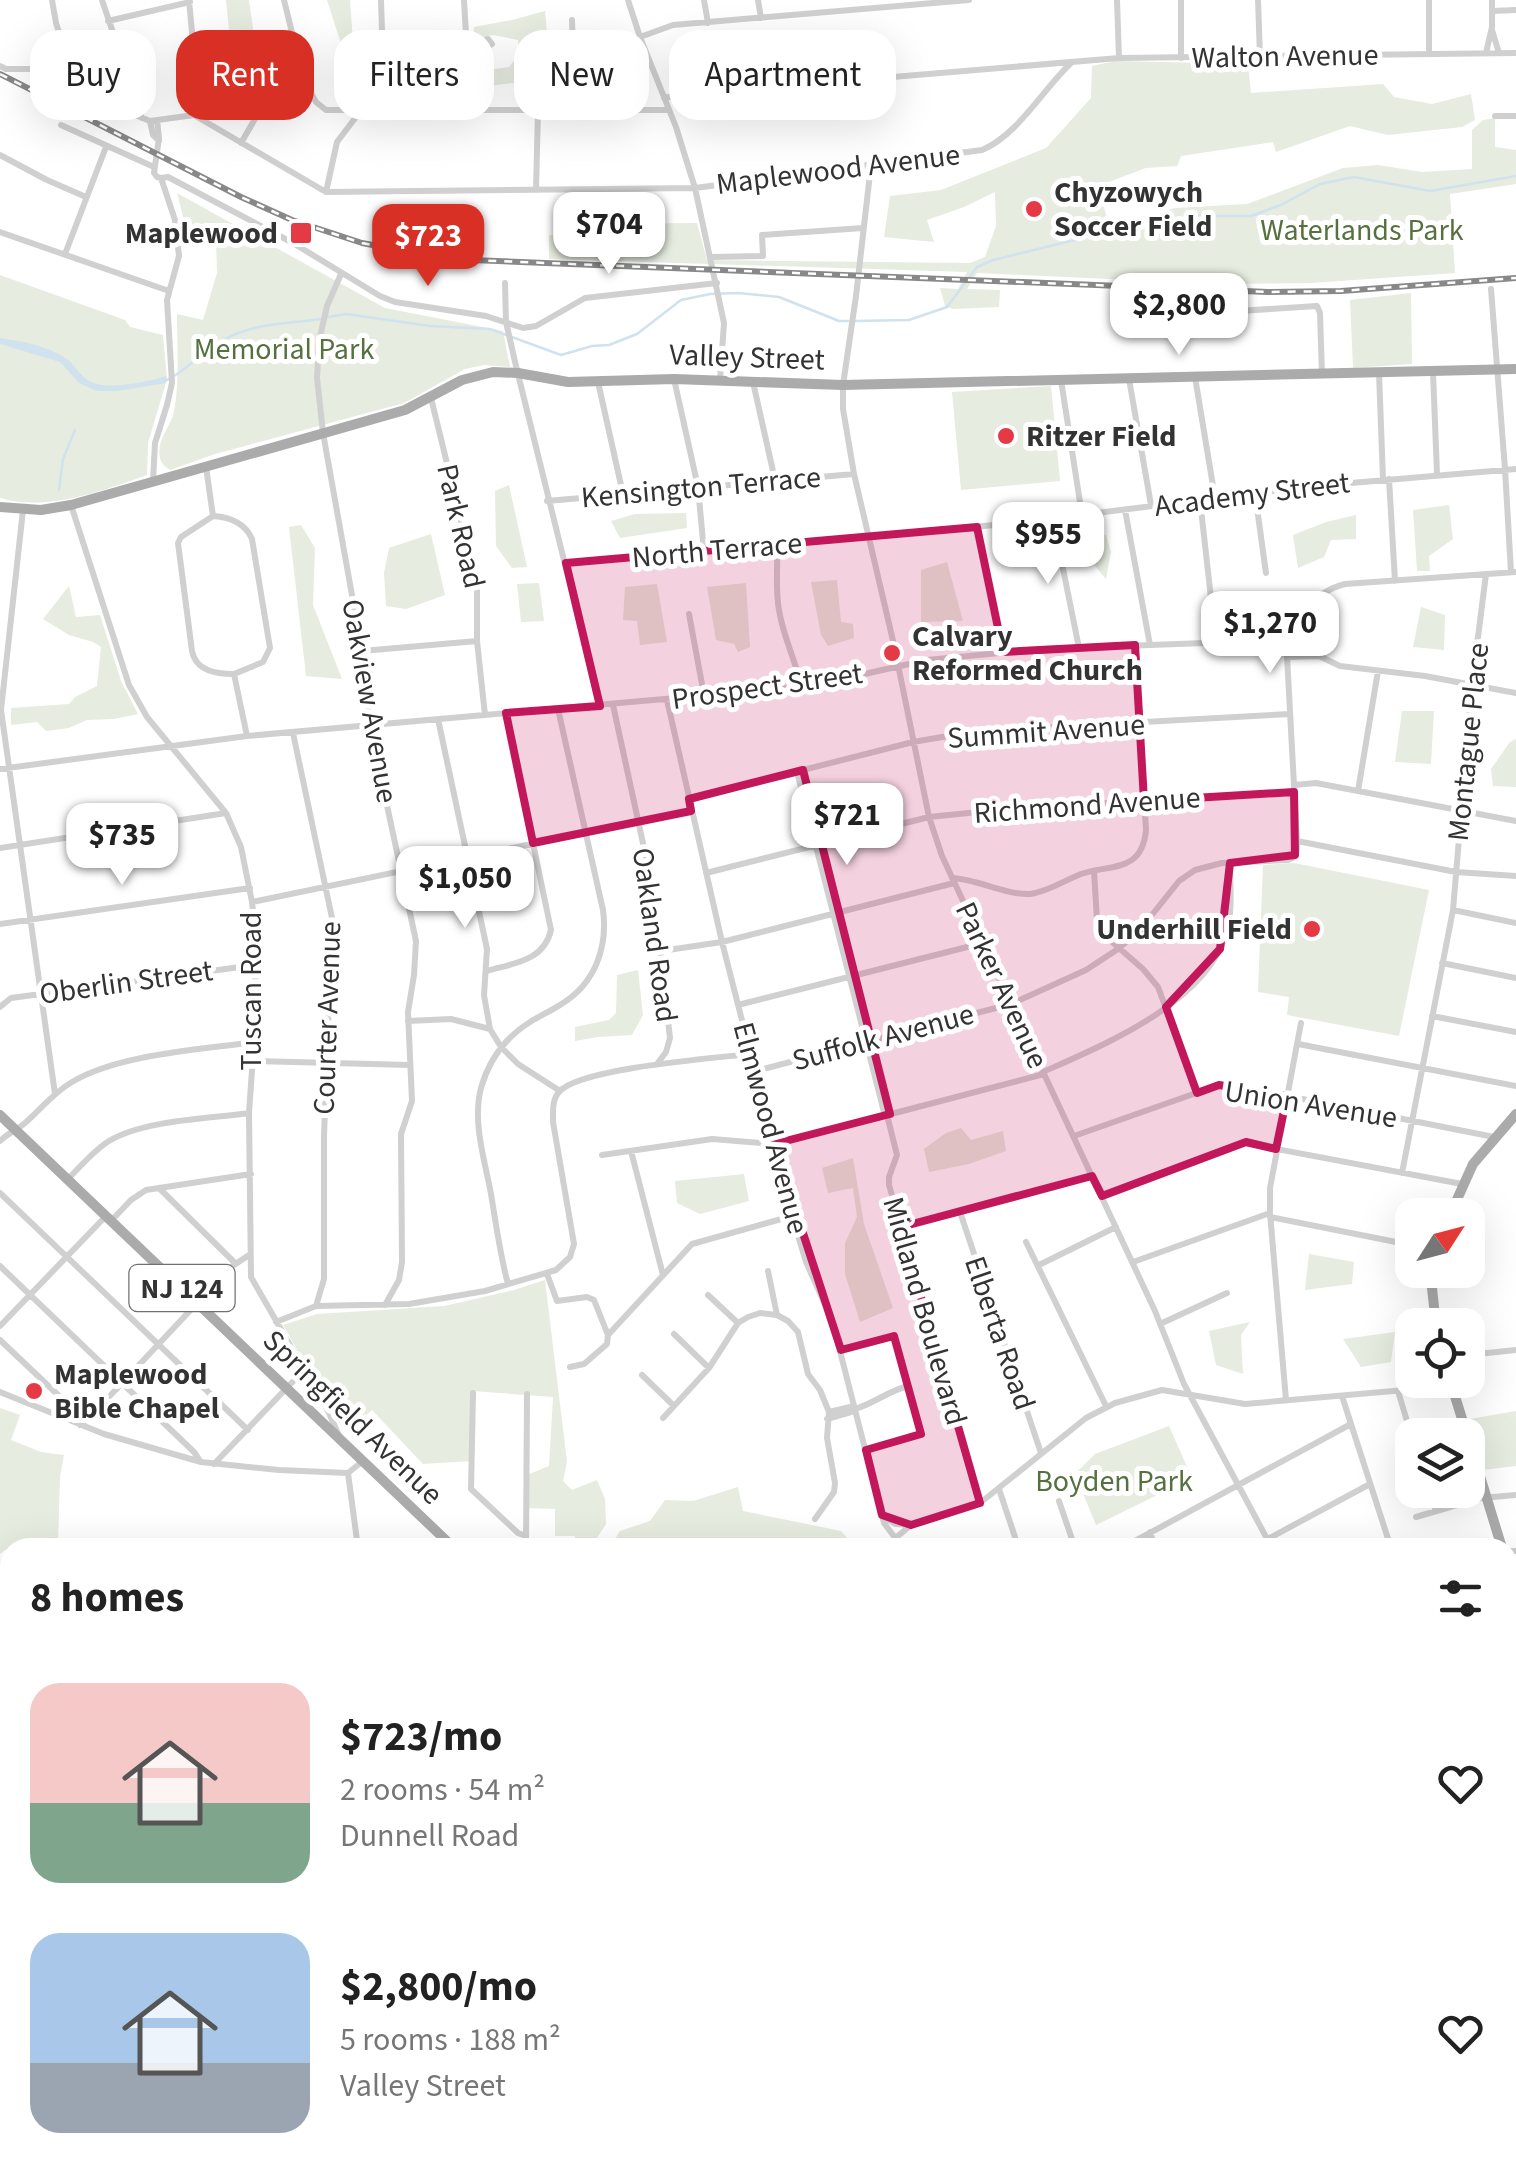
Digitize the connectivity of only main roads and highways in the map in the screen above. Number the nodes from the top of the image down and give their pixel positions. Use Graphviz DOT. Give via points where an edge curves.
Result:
graph roads {
  1 [pos="1516,369"];
  2 [pos="0,507"];
  3 [pos="1516,1114"];
  4 [pos="0,1115"];
  5 [pos="1457,1198"];
  6 [pos="1485,1494"];
  7 [pos="444,1538"];
  8 [pos="1501,1538"];
  1 -- 2 [label="main road, Valley Street" via="843,386 568,382 493,372 405,410 72,505"];
  3 -- 5 [label="main road" via="1477,1157"];
  4 -- 7 [label="main road, Springfield Avenue / NJ 124"];
  6 -- 8 [label="main road"];
}
